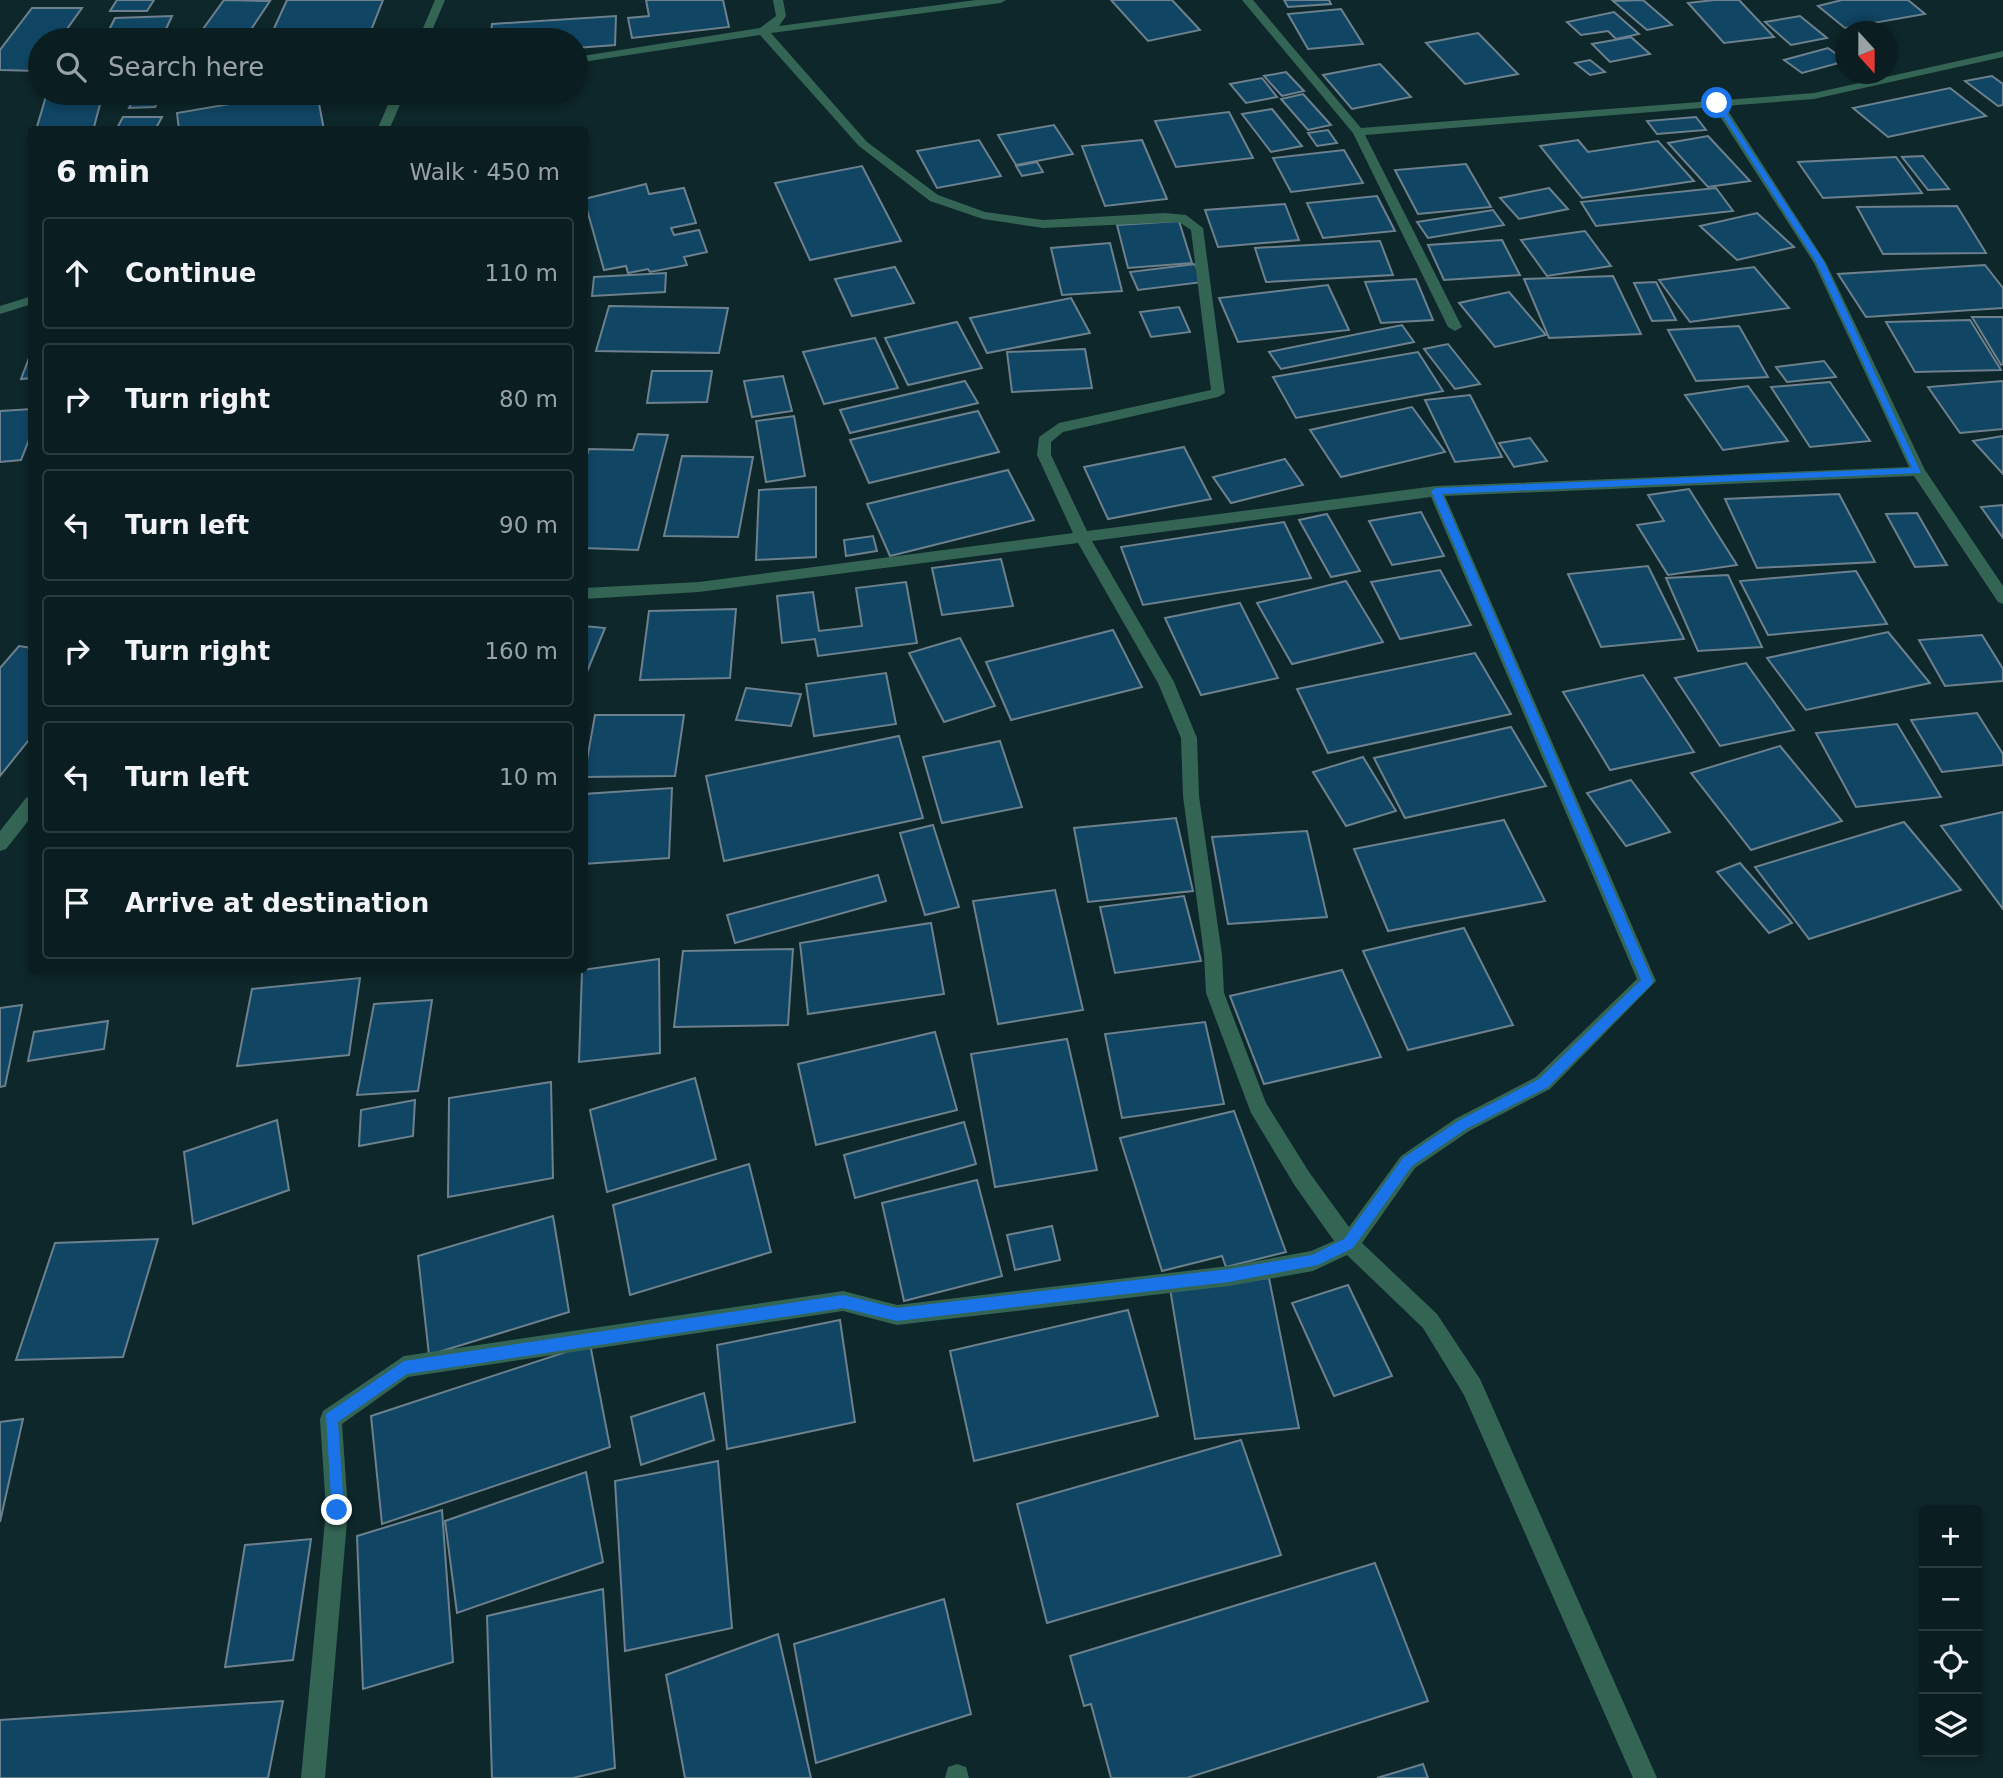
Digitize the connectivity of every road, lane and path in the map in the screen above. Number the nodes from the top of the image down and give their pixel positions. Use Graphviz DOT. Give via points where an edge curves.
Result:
graph roads {
  1 [pos="440,0"];
  2 [pos="778,0"];
  3 [pos="1001,0"];
  4 [pos="1247,0"];
  5 [pos="428,28"];
  6 [pos="763,31"];
  7 [pos="2003,54"];
  8 [pos="588,58"];
  9 [pos="1717,103"];
  10 [pos="394,105"];
  11 [pos="385,126"];
  12 [pos="1358,132"];
  13 [pos="28,301"];
  14 [pos="0,310"];
  15 [pos="1455,327"];
  16 [pos="1918,471"];
  17 [pos="1436,491"];
  18 [pos="1083,538"];
  19 [pos="588,594"];
  20 [pos="2003,598"];
  21 [pos="28,808"];
  22 [pos="0,844"];
  23 [pos="1349,1244"];
  24 [pos="313,1778"];
  25 [pos="1645,1778"];
  1 -- 5 [label="street"];
  2 -- 6 [label="street" via="781,16"];
  3 -- 6 [label="street"];
  4 -- 12 [label="street"];
  6 -- 8 [label="street"];
  6 -- 18 [label="street" via="863,144 934,198 983,215 1043,224 1182,218 1197,228 1218,393 1059,428 1044,440 1044,455"];
  7 -- 9 [label="street" via="1814,96"];
  9 -- 12 [label="street"];
  9 -- 16 [label="street" via="1820,262"];
  10 -- 11 [label="street"];
  12 -- 15 [label="street"];
  13 -- 14 [label="street"];
  16 -- 17 [label="street"];
  16 -- 20 [label="street"];
  17 -- 18 [label="street"];
  17 -- 23 [label="street" via="1647,981 1543,1083 1462,1125 1408,1162"];
  18 -- 19 [label="street" via="699,587"];
  18 -- 23 [label="street" via="1166,682 1189,738 1191,796 1215,993 1258,1107 1301,1179"];
  21 -- 22 [label="street"];
  23 -- 24 [label="street" via="1313,1261 1229,1276 897,1315 843,1301 404,1367 331,1419 337,1510"];
  23 -- 25 [label="street" via="1430,1321 1472,1387"];
}
